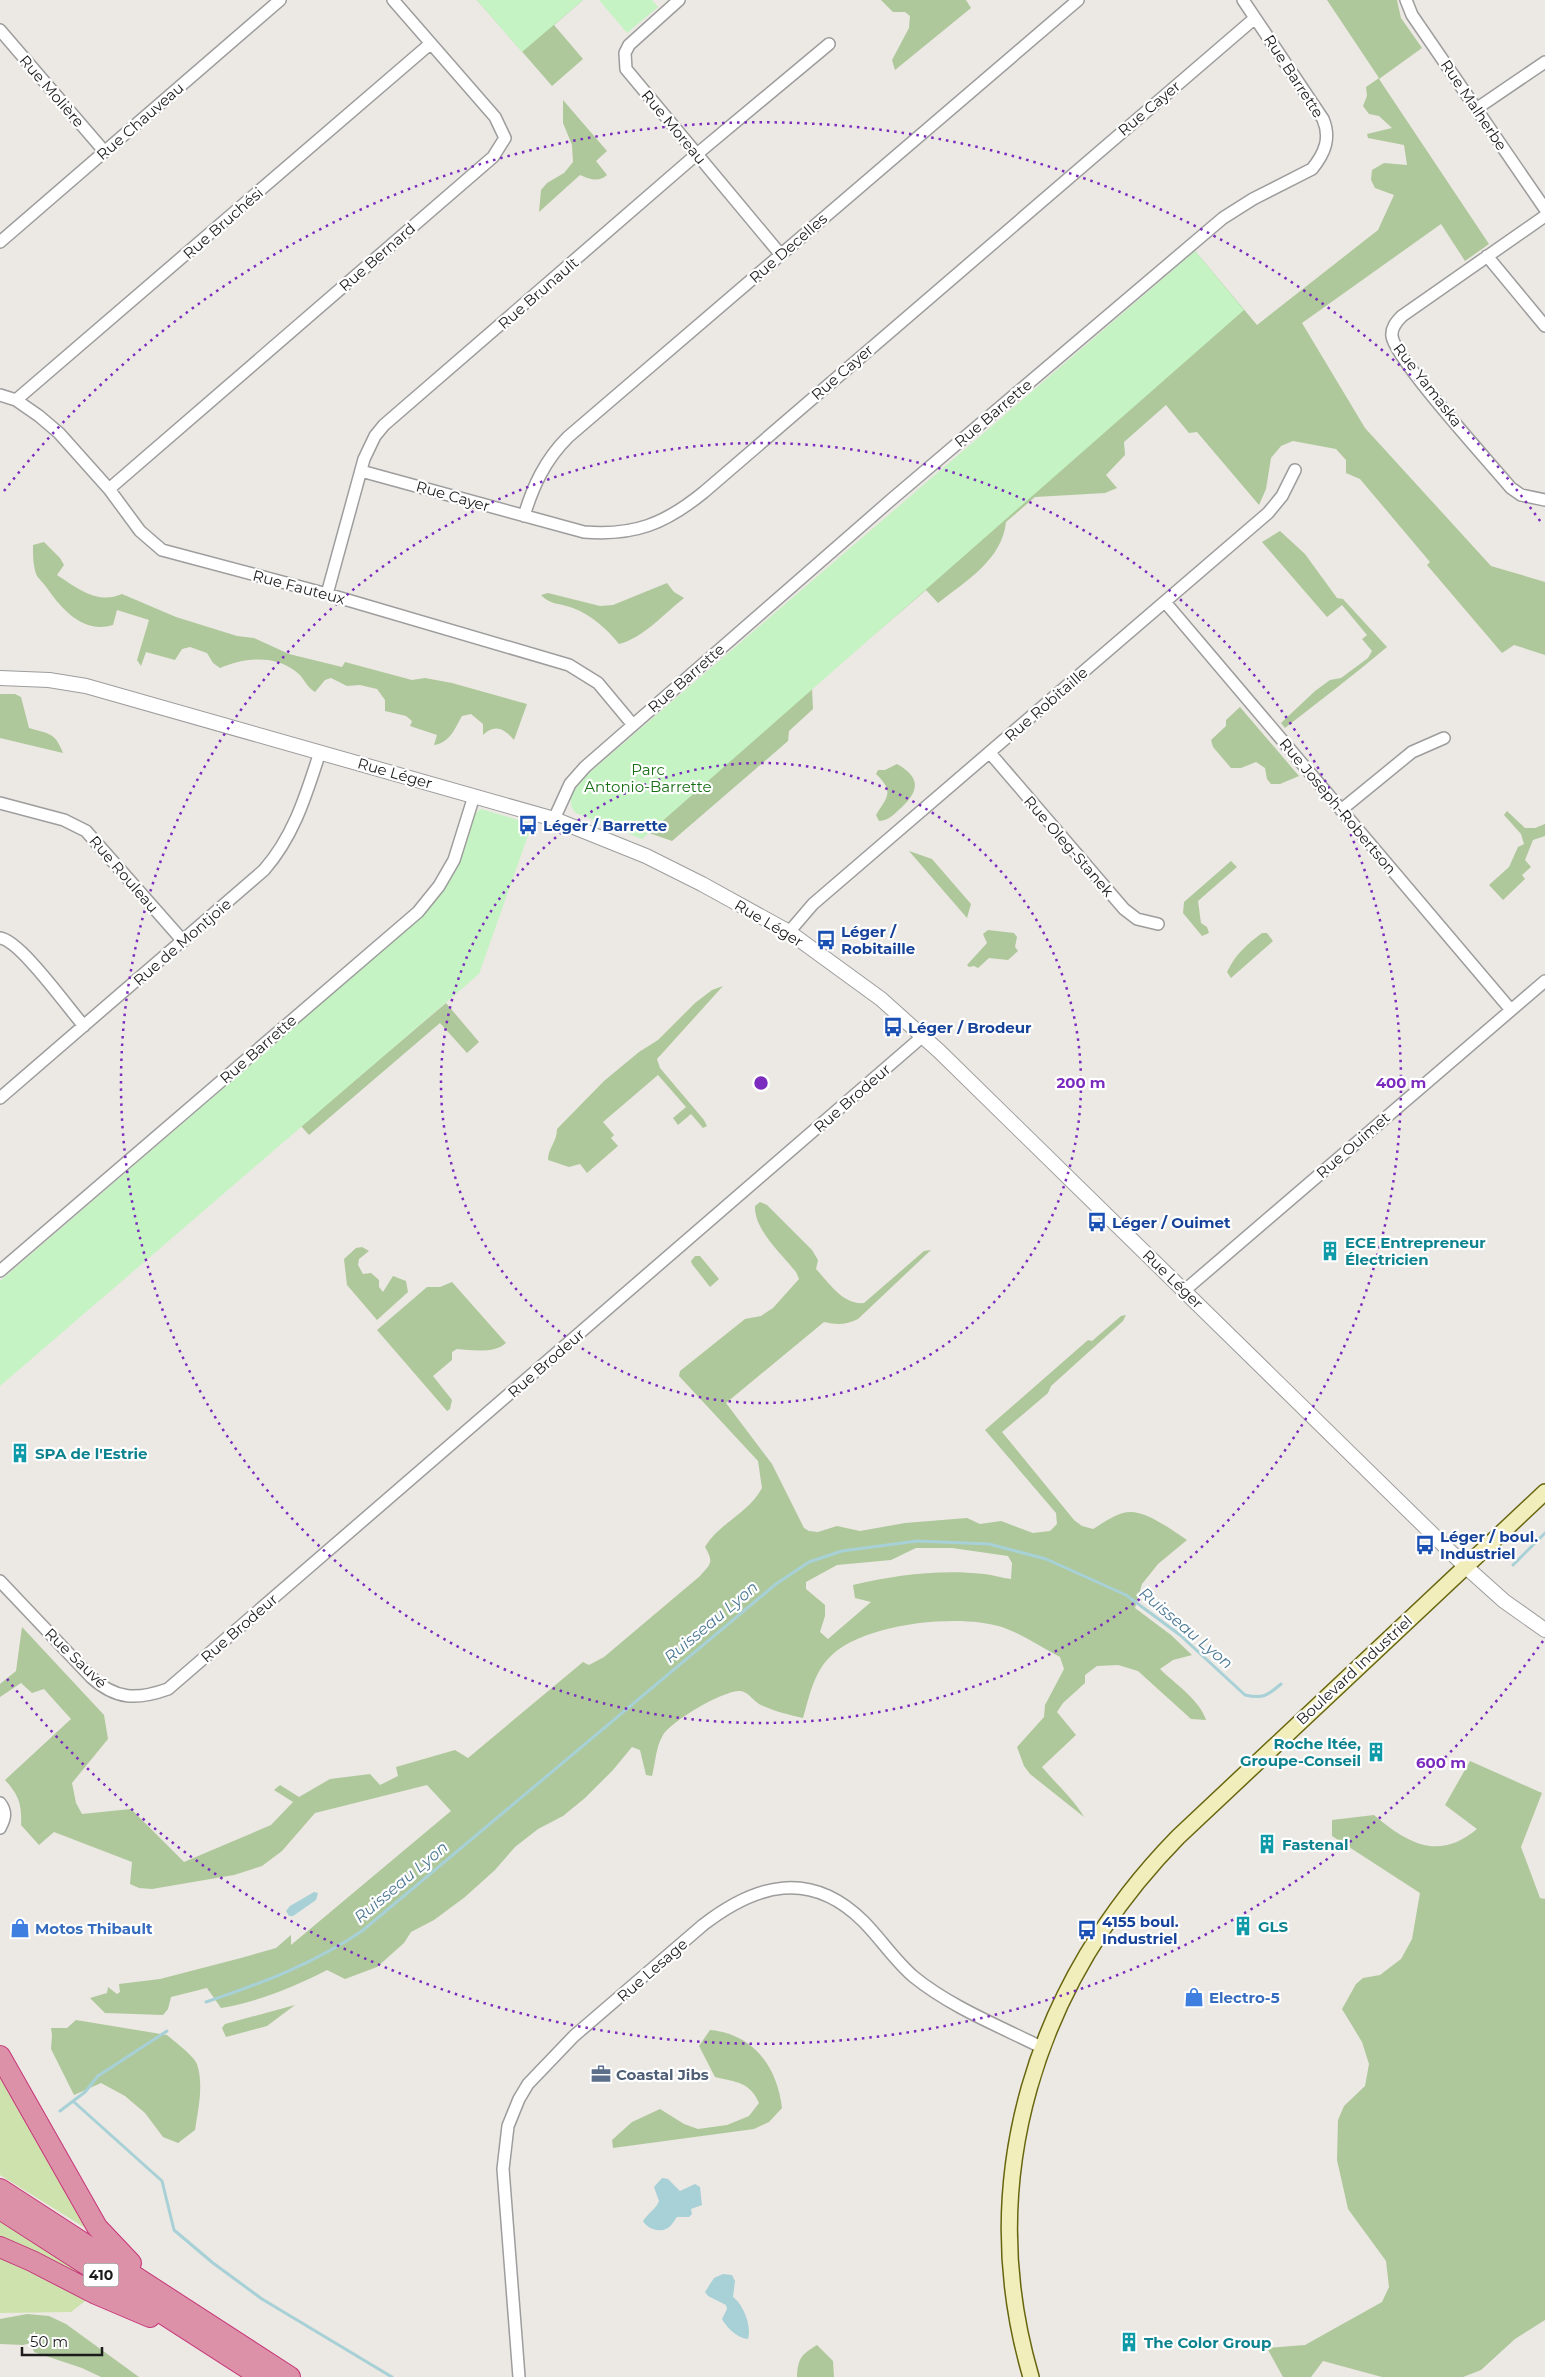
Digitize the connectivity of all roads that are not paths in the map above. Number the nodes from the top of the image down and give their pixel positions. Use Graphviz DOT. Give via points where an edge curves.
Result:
graph roads {
  1 [pos="280,0"];
  2 [pos="393,0"];
  3 [pos="679,0"];
  4 [pos="1078,0"];
  5 [pos="1243,0"];
  6 [pos="1406,0"];
  7 [pos="1255,18"];
  8 [pos="0,30"];
  9 [pos="430,44"];
  10 [pos="829,44"];
  11 [pos="1545,62"];
  12 [pos="1476,109"];
  13 [pos="104,152"];
  14 [pos="697,154"];
  15 [pos="1545,209"];
  16 [pos="1545,216"];
  17 [pos="0,242"];
  18 [pos="781,255"];
  19 [pos="1487,256"];
  20 [pos="1545,326"];
  21 [pos="0,394"];
  22 [pos="16,400"];
  23 [pos="361,470"];
  24 [pos="1295,470"];
  25 [pos="109,489"];
  26 [pos="1545,500"];
  27 [pos="524,516"];
  28 [pos="327,594"];
  29 [pos="1164,602"];
  30 [pos="0,678"];
  31 [pos="633,724"];
  32 [pos="1444,738"];
  33 [pos="320,752"];
  34 [pos="990,753"];
  35 [pos="474,796"];
  36 [pos="0,802"];
  37 [pos="1341,810"];
  38 [pos="554,819"];
  39 [pos="1158,924"];
  40 [pos="789,932"];
  41 [pos="0,938"];
  42 [pos="183,941"];
  43 [pos="1545,981"];
  44 [pos="1511,1010"];
  45 [pos="84,1026"];
  46 [pos="923,1036"];
  47 [pos="0,1098"];
  48 [pos="0,1271"];
  49 [pos="1185,1290"];
  50 [pos="1545,1492"];
  51 [pos="1466,1566"];
  52 [pos="0,1581"];
  53 [pos="1545,1630"];
  54 [pos="168,1689"];
  55 [pos="0,1803"];
  56 [pos="0,1828"];
  57 [pos="1041,2047"];
  58 [pos="0,2056"];
  59 [pos="0,2189"];
  60 [pos="0,2209"];
  61 [pos="0,2247"];
  62 [pos="184,2308"];
  63 [pos="202,2340"];
  64 [pos="261,2377"];
  65 [pos="290,2377"];
  66 [pos="519,2377"];
  67 [pos="1031,2377"];
  1 -- 13 [label="street, Rue Chauveau"];
  2 -- 9 [label="street, Rue Bernard"];
  3 -- 14 [label="street, Rue Moreau" via="635,38 624,60 632,78"];
  4 -- 18 [label="street, Rue Decelles"];
  5 -- 7 [label="street, Rue Barrette"];
  6 -- 12 [label="street, Rue Malherbe" via="1412,15"];
  7 -- 27 [label="street, Rue Cayer" via="676,513 634,531 599,533"];
  7 -- 31 [label="street, Rue Barrette" via="1326,127 1326,144 1312,169 1236,208 1190,244"];
  8 -- 13 [label="street, Rue Molière"];
  9 -- 22 [label="street, Rue Bruchési"];
  9 -- 25 [label="street, Rue Bernard" via="495,118 505,138 493,157"];
  10 -- 14 [label="street, Rue Brunault"];
  11 -- 12 [label="street"];
  12 -- 15 [label="street, Rue Malherbe"];
  13 -- 17 [label="street, Rue Chauveau"];
  14 -- 18 [label="street, Rue Moreau"];
  14 -- 23 [label="street, Rue Brunault" via="384,425 369,447"];
  16 -- 19 [label="street, Rue Yamaska"];
  18 -- 27 [label="street, Rue Decelles" via="568,438 546,463"];
  19 -- 20 [label="street"];
  19 -- 26 [label="street, Rue Yamaska" via="1402,316 1392,330 1392,336 1396,349 1417,376 1511,488 1521,495"];
  21 -- 22 [label="street, Rue Fauteux"];
  22 -- 25 [label="street, Rue Fauteux" via="59,433"];
  23 -- 27 [label="street, Rue Cayer"];
  23 -- 28 [label="street, Rue Brunault"];
  24 -- 29 [label="street, Rue Robitaille" via="1282,496 1268,514"];
  25 -- 28 [label="street, Rue Fauteux" via="140,531 162,550"];
  28 -- 31 [label="street, Rue Fauteux" via="569,665 598,683"];
  29 -- 34 [label="street, Rue Robitaille"];
  29 -- 37 [label="street, Rue Joseph-Robertson"];
  30 -- 33 [label="street, Rue Léger" via="49,680 86,686"];
  31 -- 38 [label="street, Rue Barrette" via="575,777"];
  32 -- 37 [label="street" via="1406,755"];
  33 -- 35 [label="street, Rue Léger"];
  33 -- 42 [label="street, Rue de Montjoie" via="301,809 276,856"];
  34 -- 39 [label="street, Rue Oleg-Stanek" via="1124,909 1137,919"];
  34 -- 40 [label="street, Rue Robitaille" via="813,904"];
  35 -- 38 [label="street, Rue Léger"];
  35 -- 48 [label="street, Rue Barrette" via="454,860 418,912"];
  36 -- 42 [label="street, Rue Rouleau" via="64,820 86,831"];
  37 -- 44 [label="street, Rue Joseph-Robertson"];
  38 -- 40 [label="street, Rue Léger" via="648,857"];
  40 -- 46 [label="street, Rue Léger" via="881,999"];
  41 -- 45 [label="street" via="10,941 23,952"];
  42 -- 45 [label="street, Rue de Montjoie"];
  43 -- 44 [label="street, Rue Ouimet"];
  44 -- 49 [label="street, Rue Ouimet"];
  45 -- 47 [label="street, Rue de Montjoie"];
  46 -- 49 [label="street, Rue Léger"];
  46 -- 54 [label="street, Rue Brodeur"];
  49 -- 51 [label="street, Rue Léger"];
  50 -- 51 [label="main road, Boulevard Industriel"];
  51 -- 53 [label="street, Rue Léger" via="1504,1601"];
  51 -- 57 [label="main road, Boulevard Industriel" via="1238,1779 1142,1875 1081,1964"];
  52 -- 54 [label="street, Rue Sauvé" via="105,1688 124,1697 151,1695"];
  55 -- 56 [label="street" via="5,1820"];
  57 -- 66 [label="street, Rue Lesage" via="925,1985 902,1965 863,1921 829,1898 803,1890 775,1889 746,1897 729,1906 555,2054 528,2084 512,2112 503,2169"];
  57 -- 67 [label="main road, Boulevard Industriel" via="1016,2142 1010,2214 1013,2287"];
  58 -- 62 [label="highway" via="100,2231 124,2257"];
  59 -- 62 [label="highway, 410"];
  60 -- 63 [label="highway, 410"];
  61 -- 63 [label="highway" via="96,2294"];
  62 -- 65 [label="highway, 410"];
  63 -- 64 [label="highway, 410"];
}
